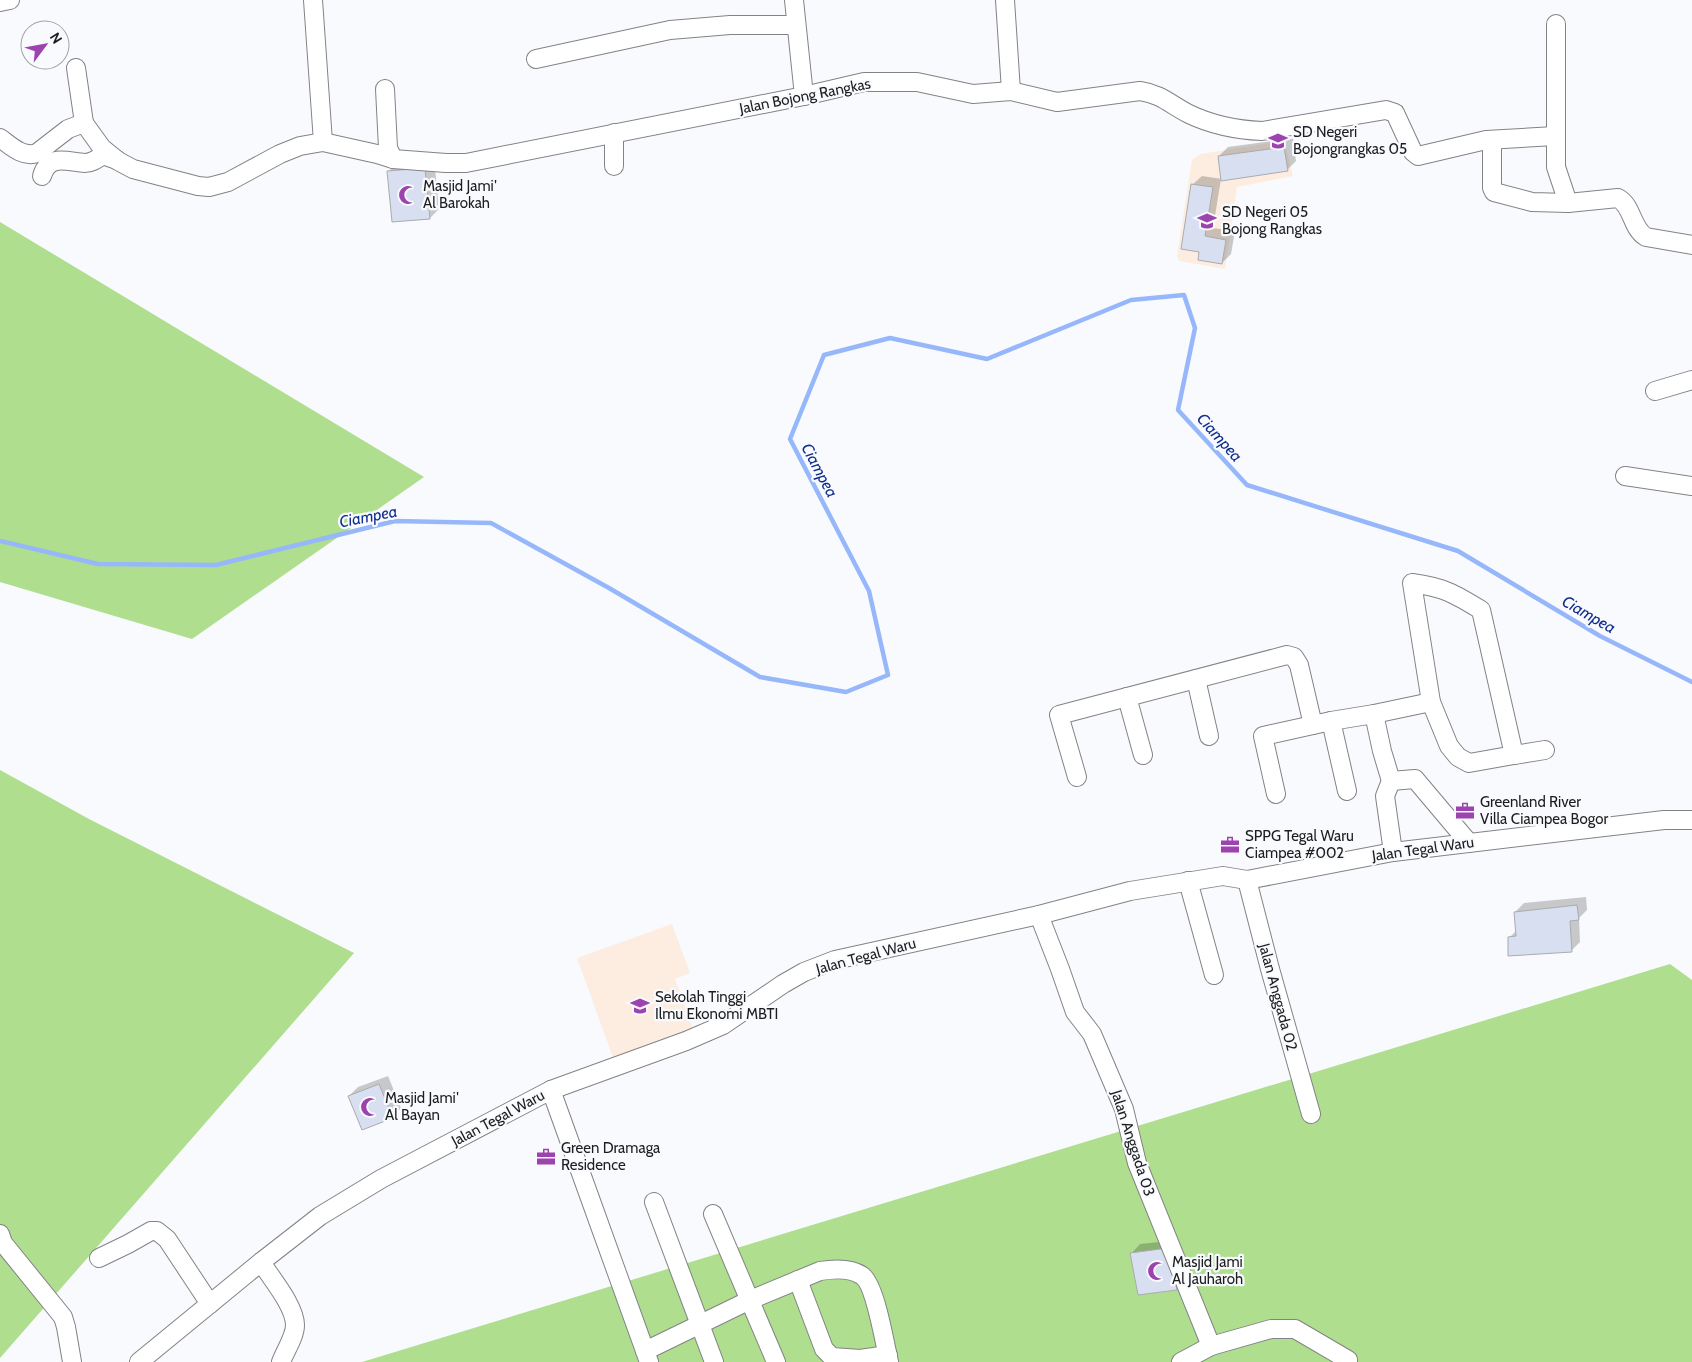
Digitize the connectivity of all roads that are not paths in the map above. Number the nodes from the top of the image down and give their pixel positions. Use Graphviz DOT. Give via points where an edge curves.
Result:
graph roads {
  1 [pos="10,0"];
  2 [pos="313,0"];
  3 [pos="794,0"];
  4 [pos="1005,0"];
  5 [pos="0,2"];
  6 [pos="1556,24"];
  7 [pos="796,25"];
  8 [pos="536,59"];
  9 [pos="76,68"];
  10 [pos="385,89"];
  11 [pos="1011,91"];
  12 [pos="804,96"];
  13 [pos="84,123"];
  14 [pos="614,133"];
  15 [pos="1555,136"];
  16 [pos="0,138"];
  17 [pos="1490,140"];
  18 [pos="324,142"];
  19 [pos="392,159"];
  20 [pos="118,161"];
  21 [pos="614,166"];
  22 [pos="42,176"];
  23 [pos="1568,203"];
  24 [pos="1692,245"];
  25 [pos="1692,380"];
  26 [pos="1655,391"];
  27 [pos="1626,476"];
  28 [pos="1692,486"];
  29 [pos="1196,679"];
  30 [pos="1127,697"];
  31 [pos="1431,702"];
  32 [pos="1374,714"];
  33 [pos="1331,721"];
  34 [pos="1313,725"];
  35 [pos="1209,736"];
  36 [pos="1544,750"];
  37 [pos="1143,755"];
  38 [pos="1514,755"];
  39 [pos="1077,778"];
  40 [pos="1391,781"];
  41 [pos="1347,790"];
  42 [pos="1276,794"];
  43 [pos="1692,820"];
  44 [pos="1469,843"];
  45 [pos="1393,852"];
  46 [pos="1247,880"];
  47 [pos="1188,881"];
  48 [pos="1039,915"];
  49 [pos="1214,975"];
  50 [pos="551,1090"];
  51 [pos="1311,1114"];
  52 [pos="654,1202"];
  53 [pos="713,1214"];
  54 [pos="0,1234"];
  55 [pos="99,1258"];
  56 [pos="261,1262"];
  57 [pos="798,1280"];
  58 [pos="750,1300"];
  59 [pos="210,1304"];
  60 [pos="700,1325"];
  61 [pos="1211,1346"];
  62 [pos="647,1356"];
  63 [pos="888,1358"];
  64 [pos="861,1361"];
  65 [pos="72,1362"];
  66 [pos="139,1362"];
  67 [pos="281,1362"];
  68 [pos="714,1362"];
  69 [pos="776,1362"];
  70 [pos="1180,1362"];
  71 [pos="1348,1362"];
  1 -- 5 [label="street"];
  2 -- 18 [label="street"];
  3 -- 7 [label="street"];
  4 -- 11 [label="street"];
  6 -- 15 [label="street"];
  7 -- 8 [label="street" via="670,30"];
  7 -- 12 [label="street"];
  9 -- 13 [label="street"];
  10 -- 19 [label="street" via="388,148"];
  11 -- 12 [label="street, Jalan Bojong Rangkas" via="973,94 917,82 864,82"];
  11 -- 17 [label="street, Jalan Bojong Rangkas" via="1056,102 1140,91 1153,93 1190,115 1248,131 1386,110 1395,114 1418,156"];
  12 -- 14 [label="street, Jalan Bojong Rangkas"];
  13 -- 16 [label="street" via="68,129 32,155 23,154"];
  13 -- 20 [label="street, Jalan Bojong Rangkas" via="102,148"];
  14 -- 19 [label="street, Jalan Bojong Rangkas" via="466,163"];
  14 -- 21 [label="street"];
  15 -- 17 [label="street, Jalan Bojong Rangkas"];
  15 -- 23 [label="street" via="1556,167"];
  17 -- 23 [label="street" via="1494,192 1532,202"];
  18 -- 19 [label="street, Jalan Bojong Rangkas"];
  18 -- 20 [label="street, Jalan Bojong Rangkas" via="300,146 228,182 210,187 133,170"];
  20 -- 22 [label="street" via="103,155 86,163 52,162 44,168"];
  23 -- 24 [label="street" via="1618,198 1624,202 1634,224 1646,238"];
  25 -- 26 [label="street"];
  27 -- 28 [label="street"];
  29 -- 30 [label="street"];
  29 -- 34 [label="street" via="1287,655 1294,657 1299,665"];
  29 -- 35 [label="street"];
  30 -- 37 [label="street"];
  30 -- 39 [label="street" via="1059,715"];
  31 -- 32 [label="street"];
  31 -- 38 [label="street" via="1449,746 1458,757 1469,763"];
  31 -- 38 [label="street" via="1412,583 1434,586 1481,610"];
  32 -- 33 [label="street"];
  32 -- 40 [label="street"];
  33 -- 34 [label="street"];
  33 -- 41 [label="street"];
  34 -- 42 [label="street" via="1263,736"];
  36 -- 38 [label="street"];
  40 -- 44 [label="street" via="1415,779"];
  40 -- 45 [label="street" via="1385,796"];
  43 -- 44 [label="street, Jalan Tegal Waru" via="1664,820"];
  44 -- 45 [label="street, Jalan Tegal Waru"];
  45 -- 46 [label="street, Jalan Tegal Waru"];
  46 -- 47 [label="street, Jalan Tegal Waru" via="1223,876"];
  46 -- 51 [label="street, Jalan Anggada 02"];
  47 -- 48 [label="street, Jalan Tegal Waru" via="1130,891"];
  47 -- 49 [label="street"];
  48 -- 50 [label="street, Jalan Tegal Waru" via="835,960 804,972 708,1032"];
  48 -- 61 [label="street, Jalan Anggada 03" via="1075,1012 1092,1034 1124,1109 1137,1163"];
  50 -- 56 [label="street, Jalan Tegal Waru" via="360,1192 320,1216"];
  50 -- 62 [label="street"];
  52 -- 60 [label="street"];
  53 -- 58 [label="street"];
  54 -- 65 [label="street" via="63,1317"];
  55 -- 59 [label="street" via="151,1230 157,1231 167,1239"];
  56 -- 59 [label="street, Jalan Tegal Waru"];
  56 -- 67 [label="street" via="294,1318 294,1332"];
  57 -- 58 [label="street"];
  57 -- 63 [label="street" via="820,1271 861,1274 872,1291"];
  57 -- 64 [label="street" via="824,1349 832,1357"];
  58 -- 60 [label="street"];
  58 -- 69 [label="street"];
  59 -- 66 [label="street, Jalan Tegal Waru"];
  60 -- 62 [label="street"];
  60 -- 68 [label="street"];
  61 -- 70 [label="street"];
  61 -- 71 [label="street" via="1271,1329 1295,1329"];
  63 -- 64 [label="street"];
}
